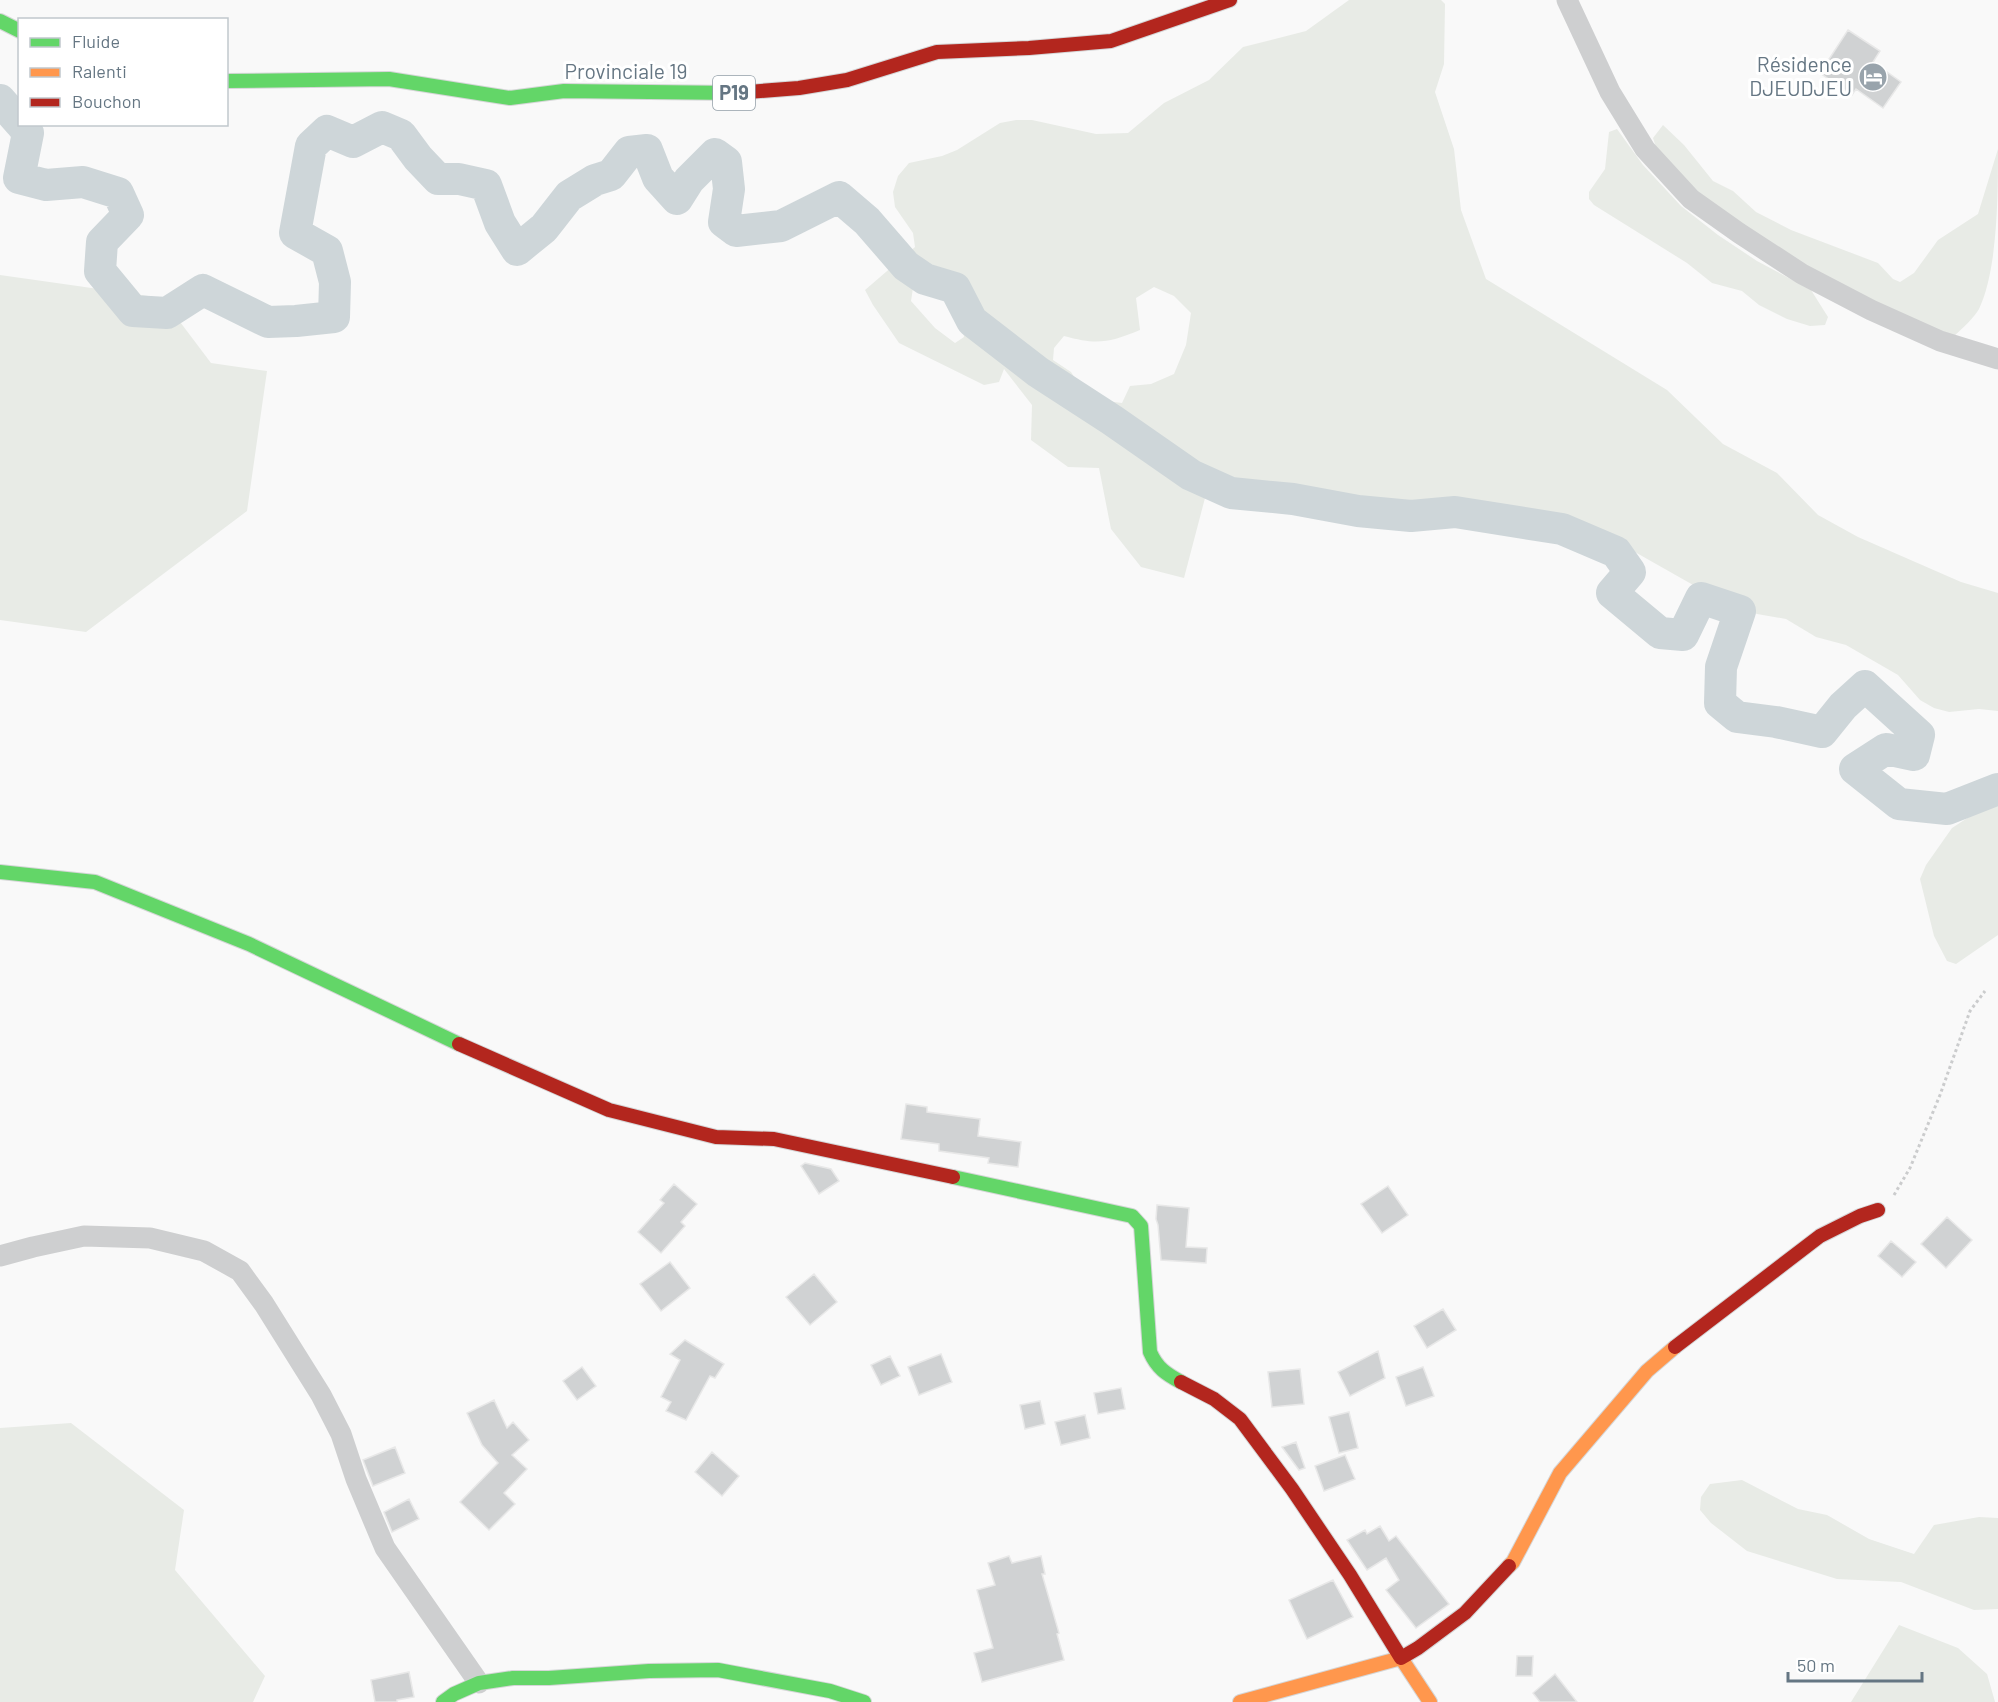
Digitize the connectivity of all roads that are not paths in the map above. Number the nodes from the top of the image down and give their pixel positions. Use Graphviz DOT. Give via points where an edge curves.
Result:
graph roads {
  1 [pos="1230,0"];
  2 [pos="1567,0"];
  3 [pos="0,21"];
  4 [pos="18,30"];
  5 [pos="228,81"];
  6 [pos="1998,359"];
  7 [pos="0,872"];
  8 [pos="1878,1210"];
  9 [pos="0,1256"];
  10 [pos="1401,1658"];
  11 [pos="479,1683"];
  12 [pos="443,1702"];
  13 [pos="864,1702"];
  14 [pos="1240,1702"];
  15 [pos="1430,1702"];
  1 -- 5 [label="street, Provinciale 19 / P19" via="1111,41 937,52 847,80 725,94 564,91 510,98 389,79"];
  2 -- 6 [label="street" via="1610,92 1645,149 1691,199 1802,274 1871,310 1940,341"];
  3 -- 4 [label="street"];
  7 -- 10 [label="street" via="95,882 249,944 493,1060 609,1110 716,1137 774,1139 1132,1216 1141,1226 1149,1352 1155,1364 1240,1419 1350,1575"];
  8 -- 10 [label="street" via="1820,1236 1647,1371 1560,1473 1513,1562 1465,1613"];
  9 -- 11 [label="street" via="84,1236 150,1238 204,1251 240,1271 321,1395 341,1434 386,1548"];
  10 -- 14 [label="street"];
  10 -- 15 [label="street"];
  11 -- 12 [label="street"];
  11 -- 13 [label="street" via="513,1678 718,1670 830,1691"];
}
